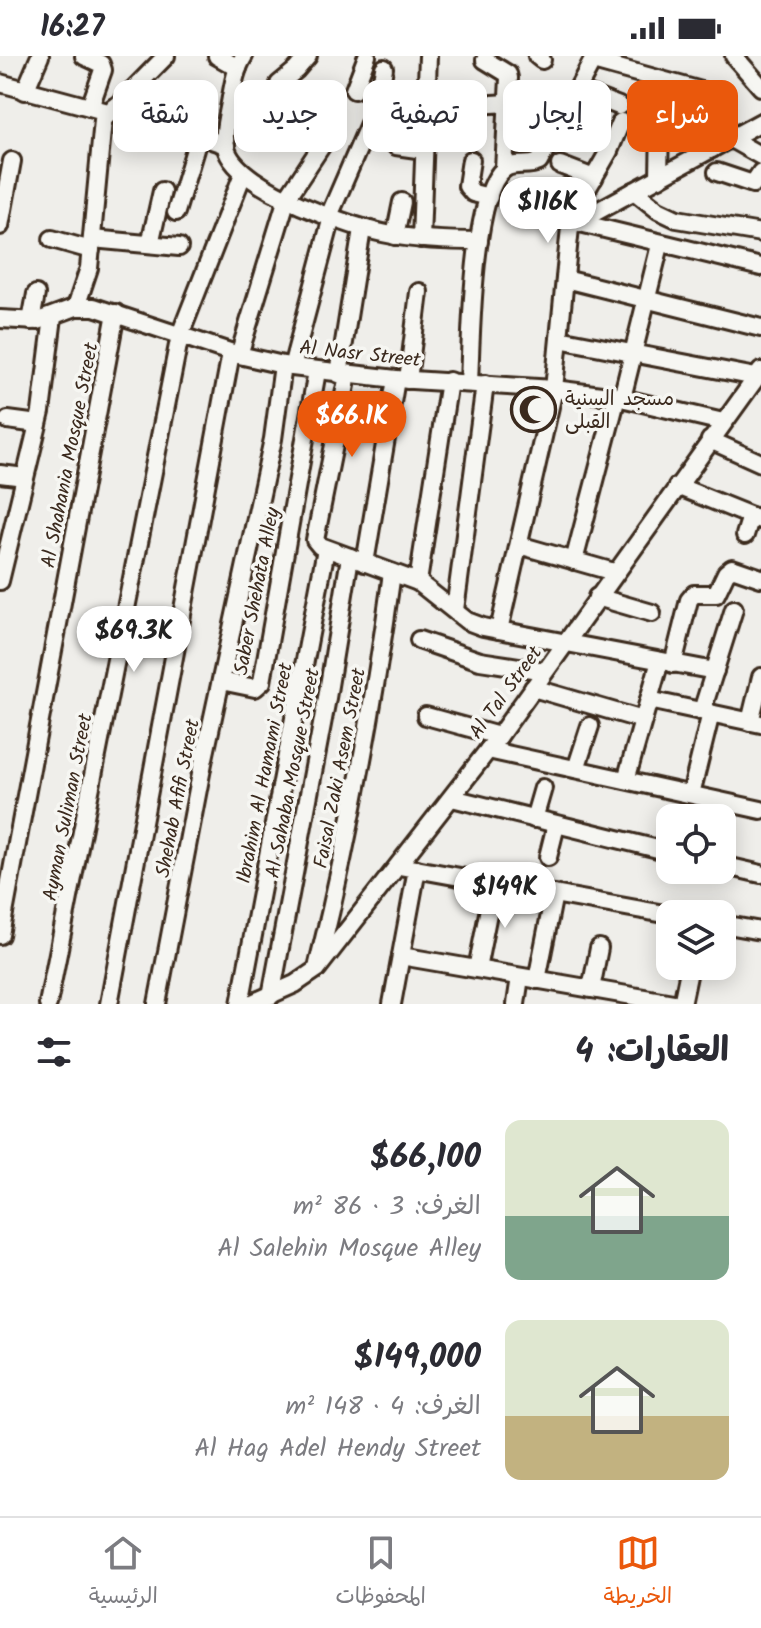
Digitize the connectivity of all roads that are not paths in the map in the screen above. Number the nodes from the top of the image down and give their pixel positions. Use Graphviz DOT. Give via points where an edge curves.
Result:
graph roads {
  1 [pos="40,56"];
  2 [pos="84,56"];
  3 [pos="166,56"];
  4 [pos="217,56"];
  5 [pos="308,56"];
  6 [pos="367,56"];
  7 [pos="428,56"];
  8 [pos="731,57"];
  9 [pos="594,58"];
  10 [pos="485,60"];
  11 [pos="239,68"];
  12 [pos="384,68"];
  13 [pos="755,71"];
  14 [pos="427,80"];
  15 [pos="509,80"];
  16 [pos="582,80"];
  17 [pos="666,80"];
  18 [pos="0,83"];
  19 [pos="761,87"];
  20 [pos="354,90"];
  21 [pos="25,91"];
  22 [pos="90,107"];
  23 [pos="611,109"];
  24 [pos="111,110"];
  25 [pos="761,122"];
  26 [pos="738,135"];
  27 [pos="218,142"];
  28 [pos="738,143"];
  29 [pos="611,144"];
  30 [pos="226,145"];
  31 [pos="194,152"];
  32 [pos="424,152"];
  33 [pos="505,152"];
  34 [pos="544,152"];
  35 [pos="608,152"];
  36 [pos="657,152"];
  37 [pos="707,152"];
  38 [pos="761,156"];
  39 [pos="471,160"];
  40 [pos="12,161"];
  41 [pos="560,165"];
  42 [pos="504,169"];
  43 [pos="717,172"];
  44 [pos="761,172"];
  45 [pos="243,174"];
  46 [pos="594,178"];
  47 [pos="659,178"];
  48 [pos="162,191"];
  49 [pos="634,191"];
  50 [pos="489,197"];
  51 [pos="287,198"];
  52 [pos="402,202"];
  53 [pos="176,212"];
  54 [pos="331,217"];
  55 [pos="573,224"];
  56 [pos="0,226"];
  57 [pos="362,229"];
  58 [pos="761,233"];
  59 [pos="395,236"];
  60 [pos="52,239"];
  61 [pos="421,239"];
  62 [pos="479,241"];
  63 [pos="150,244"];
  64 [pos="92,245"];
  65 [pos="660,245"];
  66 [pos="179,247"];
  67 [pos="761,267"];
  68 [pos="565,279"];
  69 [pos="419,292"];
  70 [pos="36,294"];
  71 [pos="647,300"];
  72 [pos="76,307"];
  73 [pos="116,313"];
  74 [pos="53,317"];
  75 [pos="0,319"];
  76 [pos="31,321"];
  77 [pos="761,328"];
  78 [pos="180,335"];
  79 [pos="559,339"];
  80 [pos="633,353"];
  81 [pos="235,354"];
  82 [pos="288,366"];
  83 [pos="317,371"];
  84 [pos="344,375"];
  85 [pos="402,380"];
  86 [pos="758,380"];
  87 [pos="449,381"];
  88 [pos="477,383"];
  89 [pos="554,389"];
  90 [pos="620,398"];
  91 [pos="8,420"];
  92 [pos="723,422"];
  93 [pos="38,424"];
  94 [pos="710,440"];
  95 [pos="761,463"];
  96 [pos="0,474"];
  97 [pos="25,477"];
  98 [pos="677,486"];
  99 [pos="756,518"];
  100 [pos="745,535"];
  101 [pos="519,545"];
  102 [pos="322,546"];
  103 [pos="358,560"];
  104 [pos="574,561"];
  105 [pos="614,572"];
  106 [pos="392,573"];
  107 [pos="761,578"];
  108 [pos="0,581"];
  109 [pos="418,582"];
  110 [pos="597,597"];
  111 [pos="734,609"];
  112 [pos="455,610"];
  113 [pos="652,613"];
  114 [pos="499,630"];
  115 [pos="419,640"];
  116 [pos="565,644"];
  117 [pos="667,662"];
  118 [pos="545,671"];
  119 [pos="715,671"];
  120 [pos="761,677"];
  121 [pos="221,681"];
  122 [pos="533,688"];
  123 [pos="649,700"];
  124 [pos="707,712"];
  125 [pos="426,716"];
  126 [pos="643,720"];
  127 [pos="756,723"];
  128 [pos="590,726"];
  129 [pos="499,736"];
  130 [pos="488,750"];
  131 [pos="576,769"];
  132 [pos="626,780"];
  133 [pos="543,788"];
  134 [pos="691,794"];
  135 [pos="452,798"];
  136 [pos="761,810"];
  137 [pos="534,819"];
  138 [pos="556,825"];
  139 [pos="656,849"];
  140 [pos="548,857"];
  141 [pos="399,866"];
  142 [pos="736,868"];
  143 [pos="417,869"];
  144 [pos="761,874"];
  145 [pos="494,883"];
  146 [pos="554,894"];
  147 [pos="656,912"];
  148 [pos="736,927"];
  149 [pos="761,931"];
  150 [pos="0,935"];
  151 [pos="599,948"];
  152 [pos="401,956"];
  153 [pos="317,969"];
  154 [pos="477,969"];
  155 [pos="520,977"];
  156 [pos="537,980"];
  157 [pos="687,980"];
  158 [pos="591,989"];
  159 [pos="271,996"];
  160 [pos="48,1004"];
  161 [pos="109,1004"];
  162 [pos="157,1004"];
  163 [pos="240,1004"];
  164 [pos="250,1004"];
  165 [pos="392,1004"];
  166 [pos="516,1004"];
  167 [pos="681,1004"];
  1 -- 21 [label="street"];
  2 -- 22 [label="street" via="103,70"];
  3 -- 24 [label="street"];
  4 -- 11 [label="street"];
  5 -- 51 [label="street" via="281,91 325,123 330,133"];
  6 -- 20 [label="street"];
  7 -- 14 [label="street"];
  8 -- 13 [label="street"];
  9 -- 16 [label="street"];
  9 -- 17 [label="street"];
  10 -- 15 [label="street"];
  11 -- 30 [label="street"];
  12 -- 54 [label="street, Shehab Afifi Street" via="378,103"];
  13 -- 19 [label="street"];
  18 -- 21 [label="street"];
  21 -- 22 [label="street"];
  22 -- 24 [label="street"];
  23 -- 29 [label="street" via="620,114"];
  24 -- 64 [label="street" via="101,130"];
  25 -- 26 [label="street"];
  27 -- 30 [label="street"];
  28 -- 38 [label="street"];
  30 -- 45 [label="street"];
  31 -- 53 [label="street"];
  32 -- 61 [label="street"];
  33 -- 42 [label="street"];
  34 -- 42 [label="street" via="532,166"];
  35 -- 46 [label="street"];
  36 -- 47 [label="street"];
  37 -- 47 [label="street"];
  39 -- 50 [label="street" via="467,186"];
  40 -- 56 [label="street"];
  41 -- 46 [label="street"];
  42 -- 50 [label="street"];
  43 -- 44 [label="street" via="753,184"];
  45 -- 51 [label="street"];
  45 -- 78 [label="street, Ayman Suliman Street"];
  46 -- 55 [label="street" via="575,208"];
  47 -- 49 [label="street"];
  48 -- 63 [label="street"];
  49 -- 55 [label="street"];
  49 -- 58 [label="street" via="677,219"];
  50 -- 62 [label="street"];
  51 -- 54 [label="street"];
  51 -- 81 [label="street"];
  52 -- 59 [label="street"];
  54 -- 57 [label="street"];
  54 -- 82 [label="street, Shehab Afifi Street"];
  55 -- 65 [label="street"];
  55 -- 68 [label="street"];
  57 -- 59 [label="street"];
  57 -- 84 [label="street, Ibrahim Al Hamami Street"];
  59 -- 61 [label="street"];
  60 -- 64 [label="street"];
  61 -- 62 [label="street"];
  62 -- 88 [label="street"];
  63 -- 64 [label="street"];
  63 -- 66 [label="street"];
  64 -- 72 [label="street"];
  65 -- 67 [label="street"];
  65 -- 71 [label="street"];
  68 -- 71 [label="street"];
  68 -- 79 [label="street"];
  69 -- 85 [label="street, Al Sahaba Mosque Street"];
  70 -- 76 [label="street"];
  71 -- 77 [label="street"];
  71 -- 80 [label="street"];
  72 -- 73 [label="street, Al Nasr Street"];
  72 -- 74 [label="street"];
  73 -- 78 [label="street, Al Nasr Street"];
  73 -- 150 [label="street, Al Shahania Mosque Street"];
  74 -- 76 [label="street"];
  74 -- 93 [label="street"];
  75 -- 76 [label="street"];
  78 -- 81 [label="street, Al Nasr Street"];
  78 -- 160 [label="street, Ayman Suliman Street"];
  79 -- 80 [label="street"];
  79 -- 89 [label="street"];
  80 -- 86 [label="street"];
  80 -- 90 [label="street"];
  81 -- 82 [label="street, Al Nasr Street"];
  81 -- 161 [label="street"];
  82 -- 83 [label="street, Al Nasr Street"];
  82 -- 121 [label="street, Shehab Afifi Street"];
  83 -- 84 [label="street, Al Nasr Street"];
  83 -- 121 [label="street, Saber Shehata Alley" via="262,682 255,688"];
  84 -- 85 [label="street, Al Nasr Street"];
  84 -- 102 [label="street, Ibrahim Al Hamami Street"];
  85 -- 87 [label="street, Al Nasr Street"];
  85 -- 103 [label="street, Al Sahaba Mosque Street"];
  86 -- 92 [label="street, Al Tal Street"];
  87 -- 88 [label="street, Al Nasr Street"];
  87 -- 109 [label="street"];
  88 -- 89 [label="street, Al Nasr Street"];
  88 -- 112 [label="street"];
  89 -- 90 [label="street, Al Nasr Street"];
  89 -- 101 [label="street"];
  90 -- 92 [label="street, Al Nasr Street"];
  90 -- 104 [label="street"];
  91 -- 93 [label="street"];
  92 -- 94 [label="street, Al Tal Street"];
  93 -- 97 [label="street"];
  94 -- 95 [label="street"];
  94 -- 98 [label="street, Al Tal Street"];
  96 -- 97 [label="street"];
  97 -- 108 [label="street"];
  98 -- 99 [label="street"];
  98 -- 105 [label="street, Al Tal Street"];
  99 -- 100 [label="street"];
  101 -- 104 [label="street"];
  101 -- 114 [label="street"];
  102 -- 103 [label="street"];
  102 -- 163 [label="street, Ibrahim Al Hamami Street"];
  103 -- 106 [label="street"];
  103 -- 159 [label="street, Al Sahaba Mosque Street"];
  104 -- 105 [label="street"];
  105 -- 110 [label="street, Al Tal Street"];
  106 -- 109 [label="street"];
  106 -- 153 [label="street, Faisal Zaki Asem Street" via="358,786"];
  107 -- 117 [label="street" via="732,568 716,594 694,594"];
  109 -- 112 [label="street"];
  110 -- 113 [label="street"];
  110 -- 116 [label="street, Al Tal Street"];
  111 -- 119 [label="street"];
  112 -- 114 [label="street" via="467,621"];
  114 -- 116 [label="street"];
  115 -- 118 [label="street" via="480,661"];
  116 -- 117 [label="street"];
  116 -- 118 [label="street, Al Tal Street"];
  117 -- 119 [label="street"];
  117 -- 123 [label="street"];
  118 -- 122 [label="street, Al Tal Street"];
  119 -- 124 [label="street"];
  120 -- 127 [label="street"];
  121 -- 162 [label="street, Shehab Afifi Street"];
  122 -- 126 [label="street"];
  122 -- 129 [label="street, Al Tal Street"];
  123 -- 124 [label="street"];
  123 -- 126 [label="street"];
  124 -- 127 [label="street"];
  124 -- 134 [label="street"];
  125 -- 129 [label="street"];
  126 -- 132 [label="street"];
  128 -- 131 [label="street"];
  129 -- 130 [label="street, Al Tal Street"];
  130 -- 131 [label="street"];
  130 -- 135 [label="street, Al Tal Street"];
  131 -- 132 [label="street"];
  132 -- 134 [label="street"];
  133 -- 137 [label="street"];
  134 -- 136 [label="street"];
  135 -- 137 [label="street"];
  135 -- 141 [label="street, Al Tal Street"];
  137 -- 138 [label="street"];
  138 -- 139 [label="street"];
  138 -- 140 [label="street"];
  141 -- 143 [label="street"];
  141 -- 153 [label="street, Al Tal Street"];
  142 -- 144 [label="street"];
  143 -- 145 [label="street"];
  143 -- 152 [label="street"];
  145 -- 146 [label="street"];
  145 -- 154 [label="street"];
  146 -- 147 [label="street"];
  146 -- 156 [label="street"];
  148 -- 149 [label="street"];
  151 -- 158 [label="street"];
  152 -- 154 [label="street"];
  152 -- 165 [label="street"];
  153 -- 159 [label="street, Al Tal Street"];
  154 -- 155 [label="street"];
  155 -- 156 [label="street"];
  155 -- 166 [label="street"];
  156 -- 158 [label="street"];
  157 -- 167 [label="street"];
  158 -- 167 [label="street"];
  159 -- 164 [label="street, Al Tal Street"];
}
